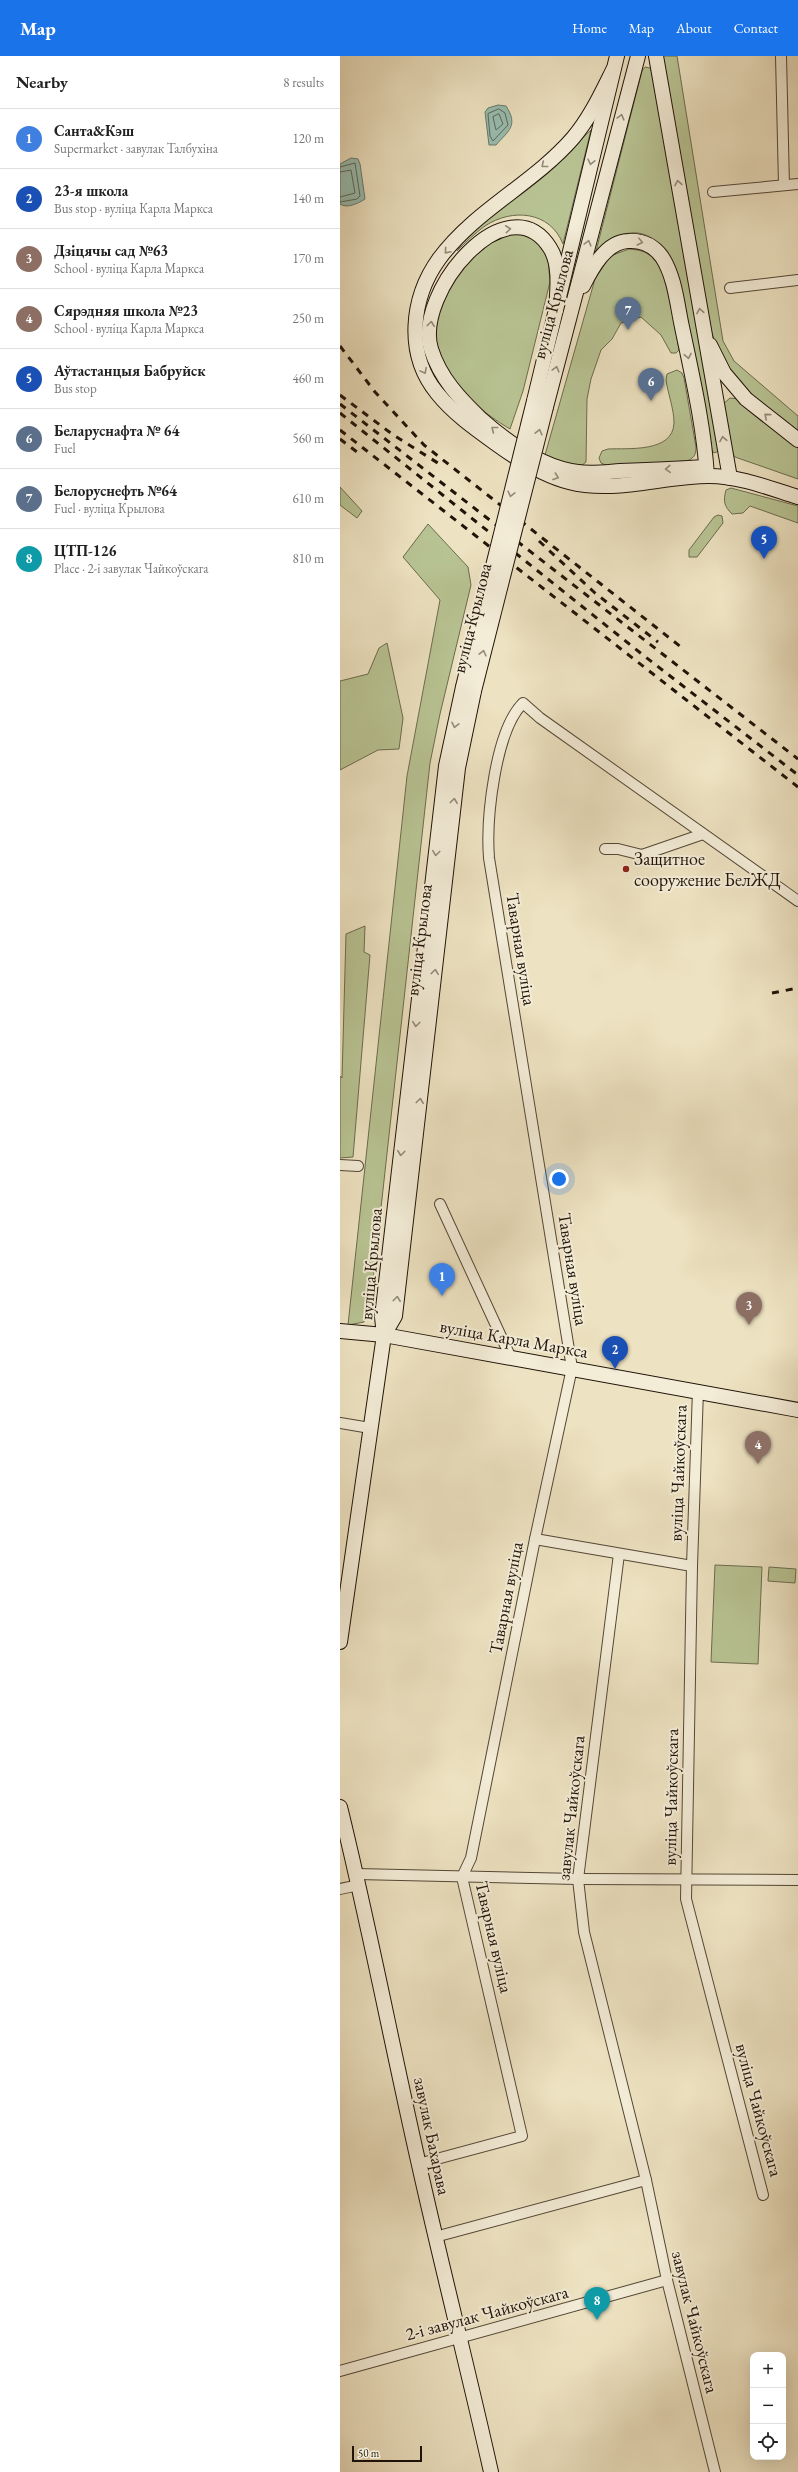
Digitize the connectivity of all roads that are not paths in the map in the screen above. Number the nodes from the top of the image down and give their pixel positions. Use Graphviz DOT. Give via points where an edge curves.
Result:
graph roads {
  1 [pos="638,56"];
  2 [pos="656,56"];
  3 [pos="781,56"];
  4 [pos="615,63"];
  5 [pos="798,184"];
  6 [pos="784,185"];
  7 [pos="713,192"];
  8 [pos="798,280"];
  9 [pos="730,288"];
  10 [pos="556,310"];
  11 [pos="570,313"];
  12 [pos="703,331"];
  13 [pos="540,404"];
  14 [pos="798,440"];
  15 [pos="707,472"];
  16 [pos="729,473"];
  17 [pos="798,488"];
  18 [pos="798,498"];
  19 [pos="703,834"];
  20 [pos="605,849"];
  21 [pos="798,901"];
  22 [pos="340,1165"];
  23 [pos="358,1166"];
  24 [pos="440,1204"];
  25 [pos="340,1330"];
  26 [pos="384,1335"];
  27 [pos="511,1358"];
  28 [pos="572,1368"];
  29 [pos="698,1390"];
  30 [pos="798,1410"];
  31 [pos="340,1423"];
  32 [pos="370,1428"];
  33 [pos="535,1539"];
  34 [pos="619,1554"];
  35 [pos="692,1566"];
  36 [pos="344,1576"];
  37 [pos="340,1642"];
  38 [pos="340,1807"];
  39 [pos="462,1876"];
  40 [pos="578,1879"];
  41 [pos="358,1880"];
  42 [pos="686,1880"];
  43 [pos="798,1880"];
  44 [pos="340,1889"];
  45 [pos="418,2164"];
  46 [pos="646,2180"];
  47 [pos="763,2195"];
  48 [pos="435,2237"];
  49 [pos="667,2280"];
  50 [pos="461,2339"];
  51 [pos="340,2371"];
  52 [pos="491,2472"];
  53 [pos="715,2472"];
  11 -- 1 [label="main road, вуліца Крылова, one-way"];
  12 -- 2 [label="main road, one-way"];
  3 -- 6 [label="street"];
  4 -- 10 [label="main road, вуліца Крылова, one-way"];
  4 -- 15 [label="main road, one-way" via="593,111 572,139 553,158 465,230 440,259 423,286 416,309 415,340 421,366 436,392 457,414 515,457 545,473 569,482 588,485"];
  5 -- 6 [label="street"];
  6 -- 7 [label="street"];
  8 -- 9 [label="street"];
  10 -- 13 [label="main road, вуліца Крылова"];
  15 -- 10 [label="main road, one-way" via="577,472 550,464 518,448 458,397 439,369 430,347 430,328 438,293 453,269 481,240 502,229 521,228 535,234 551,249 557,272"];
  13 -- 11 [label="main road, вуліца Крылова, one-way"];
  11 -- 15 [label="main road, one-way" via="591,270 609,249 626,241 642,242 661,256 669,271 675,292"];
  14 -- 12 [label="main road, one-way" via="746,398 724,373"];
  16 -- 12 [label="main road, one-way"];
  13 -- 26 [label="main road, вуліца Крылова, bridge" via="468,689 395,1316"];
  15 -- 16 [label="main road"];
  16 -- 17 [label="main road"];
  16 -- 18 [label="main road"];
  19 -- 20 [label="street" via="642,855 618,849"];
  19 -- 21 [label="street, Таварная вуліца"];
  19 -- 28 [label="street, Таварная вуліца" via="523,703 514,712 494,775 487,834 489,858"];
  22 -- 23 [label="street"];
  24 -- 27 [label="street"];
  25 -- 26 [label="main road, вуліца Карла Маркса"];
  26 -- 27 [label="main road, вуліца Карла Маркса"];
  26 -- 32 [label="main road"];
  27 -- 28 [label="main road, вуліца Карла Маркса"];
  28 -- 29 [label="main road, вуліца Карла Маркса"];
  28 -- 33 [label="street, Таварная вуліца"];
  29 -- 30 [label="main road, вуліца Карла Маркса"];
  29 -- 35 [label="street, вуліца Чайкоўскага"];
  31 -- 32 [label="street"];
  32 -- 36 [label="main road"];
  33 -- 34 [label="street"];
  33 -- 39 [label="street, Таварная вуліца" via="471,1858"];
  34 -- 35 [label="street"];
  34 -- 40 [label="street, завулак Чайкоўскага"];
  35 -- 42 [label="street, вуліца Чайкоўскага"];
  36 -- 37 [label="main road"];
  38 -- 41 [label="main road, завулак Бахарава"];
  39 -- 40 [label="street"];
  39 -- 41 [label="street"];
  39 -- 45 [label="street, Таварная вуліца" via="522,2136"];
  40 -- 42 [label="street"];
  40 -- 46 [label="street, завулак Чайкоўскага" via="584,1932"];
  41 -- 44 [label="street"];
  41 -- 45 [label="main road, завулак Бахарава"];
  42 -- 43 [label="street"];
  42 -- 47 [label="street, вуліца Чайкоўскага" via="686,1899"];
  45 -- 48 [label="main road, завулак Бахарава"];
  46 -- 48 [label="street"];
  46 -- 49 [label="street, завулак Чайкоўскага"];
  48 -- 50 [label="main road, завулак Бахарава"];
  49 -- 50 [label="street, 2-і завулак Чайкоўскага"];
  49 -- 53 [label="street, завулак Чайкоўскага"];
  50 -- 51 [label="street, 2-і завулак Чайкоўскага"];
  50 -- 52 [label="main road, завулак Бахарава"];
}
